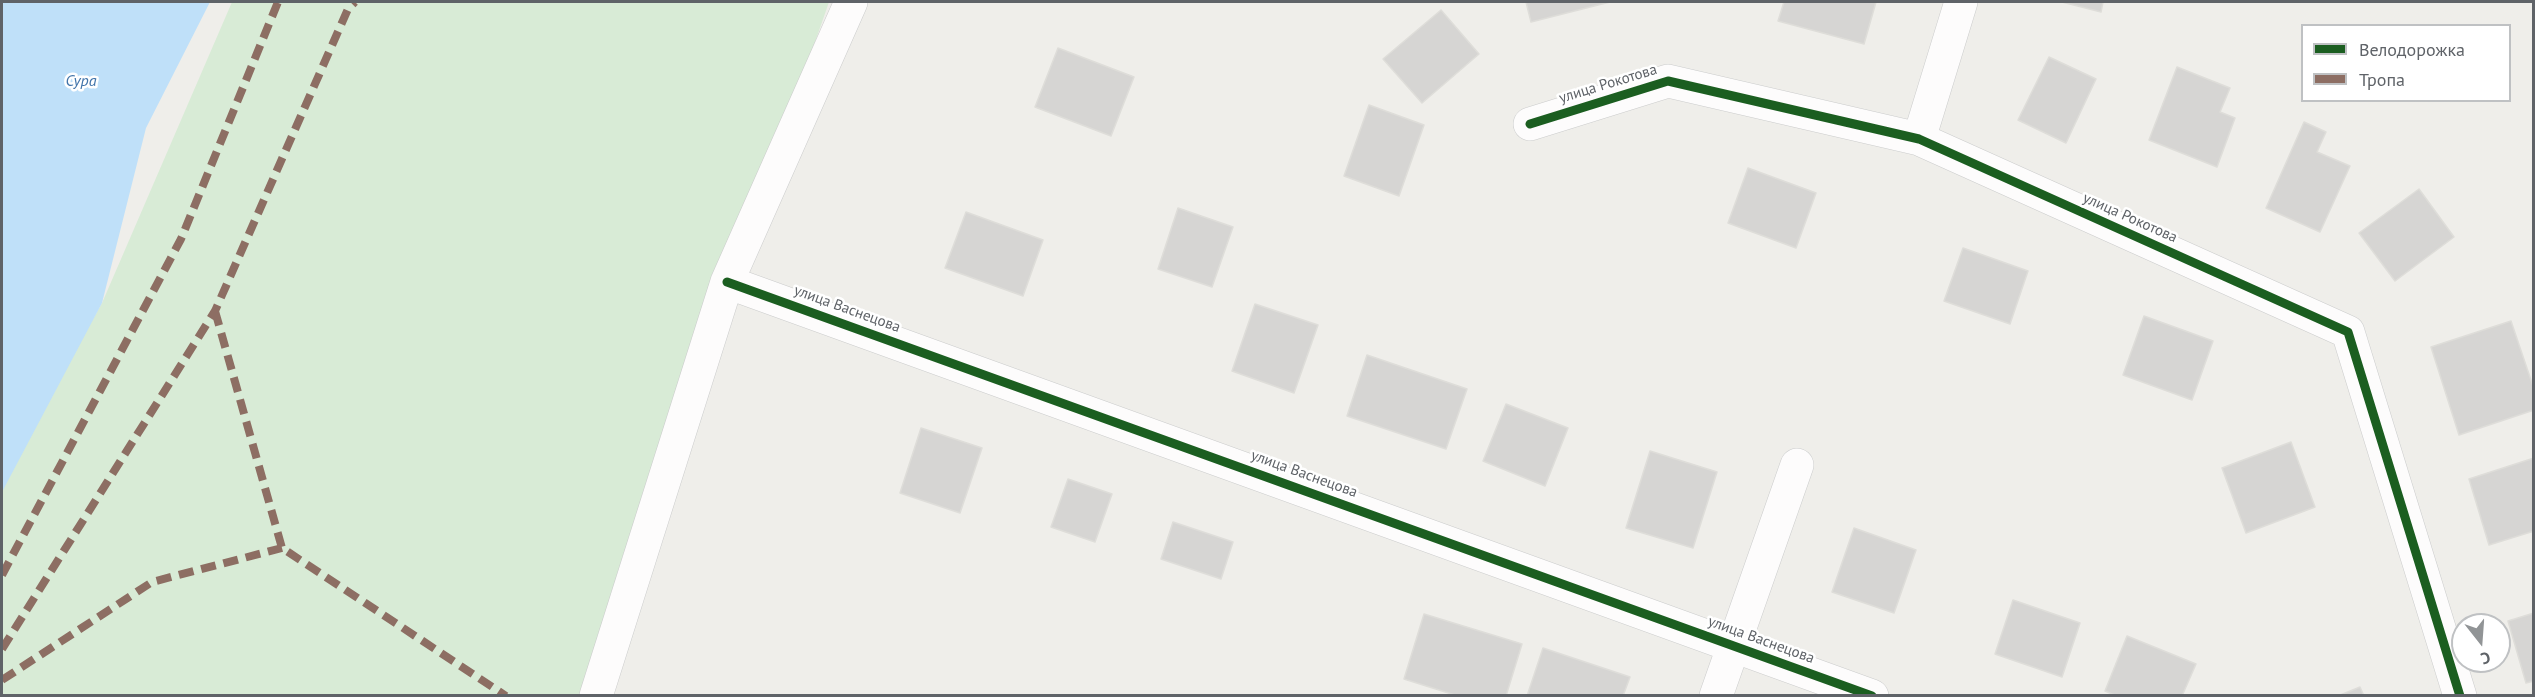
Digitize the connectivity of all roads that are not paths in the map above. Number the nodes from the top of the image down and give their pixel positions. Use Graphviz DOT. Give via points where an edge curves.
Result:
graph roads {
  1 [pos="851,2"];
  2 [pos="1961,2"];
  3 [pos="1530,124"];
  4 [pos="1919,139"];
  5 [pos="727,282"];
  6 [pos="1797,465"];
  7 [pos="1734,646"];
  8 [pos="596,696"];
  9 [pos="1716,696"];
  10 [pos="1872,696"];
  11 [pos="2460,696"];
  1 -- 5 [label="street"];
  2 -- 4 [label="street"];
  3 -- 4 [label="street, улица Рокотова" via="1668,81"];
  4 -- 11 [label="street, улица Рокотова" via="2348,332"];
  5 -- 7 [label="street, улица Васнецова"];
  5 -- 8 [label="street"];
  6 -- 7 [label="street"];
  7 -- 9 [label="street"];
  7 -- 10 [label="street, улица Васнецова"];
}
